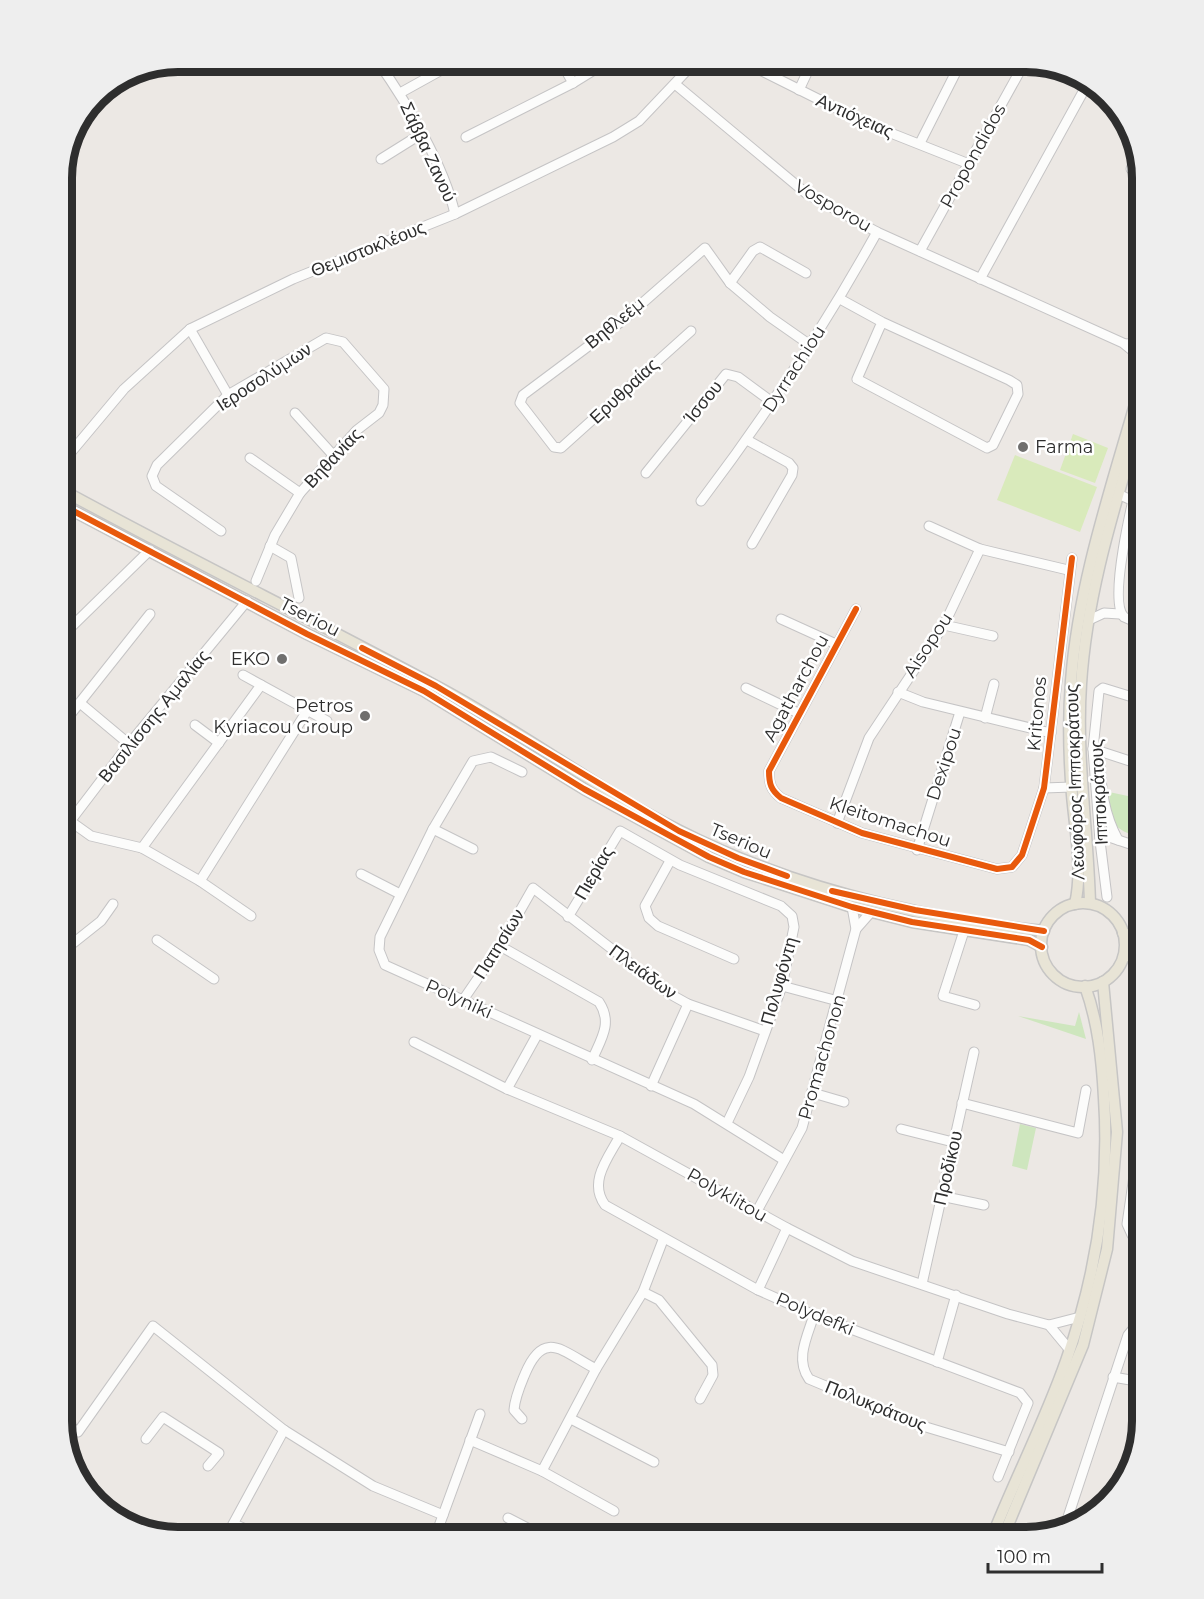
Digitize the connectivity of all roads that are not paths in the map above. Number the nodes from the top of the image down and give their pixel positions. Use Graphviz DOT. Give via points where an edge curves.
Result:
graph roads {
  1 [pos="385,72"];
  2 [pos="438,72"];
  3 [pos="567,72"];
  4 [pos="591,72"];
  5 [pos="686,72"];
  6 [pos="764,72"];
  7 [pos="807,72"];
  8 [pos="956,72"];
  9 [pos="1020,72"];
  10 [pos="573,83"];
  11 [pos="675,84"];
  12 [pos="1084,89"];
  13 [pos="799,90"];
  14 [pos="400,93"];
  15 [pos="421,134"];
  16 [pos="466,137"];
  17 [pos="920,143"];
  18 [pos="381,159"];
  19 [pos="969,164"];
  20 [pos="455,214"];
  21 [pos="877,232"];
  22 [pos="920,251"];
  23 [pos="806,273"];
  24 [pos="980,279"];
  25 [pos="730,283"];
  26 [pos="840,299"];
  27 [pos="882,322"];
  28 [pos="190,329"];
  29 [pos="691,331"];
  30 [pos="1123,343"];
  31 [pos="1132,343"];
  32 [pos="810,345"];
  33 [pos="1132,350"];
  34 [pos="228,395"];
  35 [pos="772,402"];
  36 [pos="383,405"];
  37 [pos="295,413"];
  38 [pos="1132,417"];
  39 [pos="747,440"];
  40 [pos="556,448"];
  41 [pos="1132,449"];
  42 [pos="72,451"];
  43 [pos="333,455"];
  44 [pos="250,458"];
  45 [pos="646,473"];
  46 [pos="300,493"];
  47 [pos="1118,494"];
  48 [pos="72,496"];
  49 [pos="701,501"];
  50 [pos="1132,501"];
  51 [pos="1132,506"];
  52 [pos="72,509"];
  53 [pos="929,526"];
  54 [pos="221,531"];
  55 [pos="752,544"];
  56 [pos="154,546"];
  57 [pos="270,546"];
  58 [pos="980,549"];
  59 [pos="1072,558"];
  60 [pos="1068,570"];
  61 [pos="256,581"];
  62 [pos="299,598"];
  63 [pos="247,601"];
  64 [pos="1092,601"];
  65 [pos="856,609"];
  66 [pos="150,614"];
  67 [pos="1104,614"];
  68 [pos="1122,616"];
  69 [pos="781,619"];
  70 [pos="1089,620"];
  71 [pos="1132,620"];
  72 [pos="944,625"];
  73 [pos="72,626"];
  74 [pos="993,636"];
  75 [pos="836,644"];
  76 [pos="243,675"];
  77 [pos="994,684"];
  78 [pos="261,685"];
  79 [pos="746,688"];
  80 [pos="898,692"];
  81 [pos="1132,697"];
  82 [pos="80,703"];
  83 [pos="307,711"];
  84 [pos="72,712"];
  85 [pos="960,712"];
  86 [pos="798,713"];
  87 [pos="985,718"];
  88 [pos="327,721"];
  89 [pos="195,725"];
  90 [pos="1051,733"];
  91 [pos="219,743"];
  92 [pos="129,744"];
  93 [pos="1093,749"];
  94 [pos="1100,760"];
  95 [pos="1132,761"];
  96 [pos="522,772"];
  97 [pos="769,782"];
  98 [pos="1044,788"];
  99 [pos="1072,788"];
  100 [pos="72,818"];
  101 [pos="72,822"];
  102 [pos="837,823"];
  103 [pos="433,829"];
  104 [pos="620,831"];
  105 [pos="1100,834"];
  106 [pos="1086,838"];
  107 [pos="1118,840"];
  108 [pos="1132,845"];
  109 [pos="142,848"];
  110 [pos="473,849"];
  111 [pos="917,850"];
  112 [pos="670,861"];
  113 [pos="1012,867"];
  114 [pos="361,874"];
  115 [pos="200,881"];
  116 [pos="533,888"];
  117 [pos="400,894"];
  118 [pos="1107,897"];
  119 [pos="1090,903"];
  120 [pos="113,904"];
  121 [pos="1074,904"];
  122 [pos="852,907"];
  123 [pos="871,912"];
  124 [pos="251,916"];
  125 [pos="568,916"];
  126 [pos="856,929"];
  127 [pos="964,931"];
  128 [pos="1044,931"];
  129 [pos="1123,933"];
  130 [pos="1132,936"];
  131 [pos="157,940"];
  132 [pos="72,944"];
  133 [pos="500,946"];
  134 [pos="1042,947"];
  135 [pos="1132,955"];
  136 [pos="1124,957"];
  137 [pos="734,959"];
  138 [pos="214,978"];
  139 [pos="1103,982"];
  140 [pos="782,986"];
  141 [pos="1085,986"];
  142 [pos="463,1000"];
  143 [pos="838,1001"];
  144 [pos="688,1004"];
  145 [pos="975,1005"];
  146 [pos="765,1031"];
  147 [pos="537,1035"];
  148 [pos="414,1042"];
  149 [pos="974,1053"];
  150 [pos="592,1060"];
  151 [pos="651,1086"];
  152 [pos="507,1089"];
  153 [pos="1086,1090"];
  154 [pos="813,1094"];
  155 [pos="844,1102"];
  156 [pos="962,1103"];
  157 [pos="727,1123"];
  158 [pos="901,1129"];
  159 [pos="620,1136"];
  160 [pos="953,1142"];
  161 [pos="784,1160"];
  162 [pos="1132,1192"];
  163 [pos="941,1196"];
  164 [pos="984,1205"];
  165 [pos="757,1211"];
  166 [pos="787,1228"];
  167 [pos="1132,1235"];
  168 [pos="663,1240"];
  169 [pos="922,1284"];
  170 [pos="758,1290"];
  171 [pos="643,1292"];
  172 [pos="956,1295"];
  173 [pos="813,1315"];
  174 [pos="1080,1317"];
  175 [pos="1049,1325"];
  176 [pos="1132,1330"];
  177 [pos="1069,1350"];
  178 [pos="937,1362"];
  179 [pos="596,1369"];
  180 [pos="1113,1377"];
  181 [pos="1132,1380"];
  182 [pos="700,1399"];
  183 [pos="480,1414"];
  184 [pos="522,1419"];
  185 [pos="571,1419"];
  186 [pos="73,1428"];
  187 [pos="284,1430"];
  188 [pos="146,1439"];
  189 [pos="470,1440"];
  190 [pos="1009,1452"];
  191 [pos="654,1462"];
  192 [pos="208,1466"];
  193 [pos="542,1471"];
  194 [pos="998,1477"];
  195 [pos="614,1510"];
  196 [pos="443,1515"];
  197 [pos="1071,1517"];
  198 [pos="508,1518"];
  199 [pos="234,1524"];
  200 [pos="232,1527"];
  201 [pos="240,1527"];
  202 [pos="439,1527"];
  203 [pos="525,1527"];
  204 [pos="997,1527"];
  205 [pos="1009,1527"];
  1 -- 14 [label="street, Σάββα Ζανού"];
  2 -- 14 [label="street"];
  3 -- 10 [label="street"];
  4 -- 10 [label="street"];
  5 -- 11 [label="street, Θεμιστοκλέους"];
  6 -- 13 [label="street, Αντιόχειας"];
  7 -- 13 [label="street"];
  8 -- 17 [label="street"];
  9 -- 19 [label="street, Propondidos"];
  10 -- 16 [label="street"];
  11 -- 20 [label="street, Θεμιστοκλέους" via="639,121 613,137"];
  11 -- 21 [label="street, Vosporou" via="807,194"];
  12 -- 24 [label="street"];
  13 -- 17 [label="street, Αντιόχειας" via="868,124"];
  14 -- 15 [label="street, Σάββα Ζανού"];
  15 -- 18 [label="street"];
  15 -- 20 [label="street, Σάββα Ζανού" via="450,192"];
  17 -- 19 [label="street, Αντιόχειας"];
  19 -- 22 [label="street, Propondidos"];
  20 -- 28 [label="street, Θεμιστοκλέους" via="293,279"];
  21 -- 22 [label="street, Vosporou"];
  21 -- 26 [label="street, Dyrrachiou"];
  22 -- 24 [label="street, Vosporou"];
  23 -- 25 [label="street" via="760,248 753,251"];
  24 -- 30 [label="street, Vosporou"];
  25 -- 32 [label="street"];
  25 -- 40 [label="street, Βηθλεέμ" via="705,248 622,321 523,395 522,406"];
  26 -- 27 [label="street"];
  26 -- 32 [label="street, Dyrrachiou"];
  27 -- 27 [label="street" via="1017,385 1018,394 993,446 987,448 857,379"];
  28 -- 34 [label="street"];
  28 -- 42 [label="street, Θεμιστοκλέους" via="124,389"];
  29 -- 40 [label="street, Ερυθραίας" via="564,447"];
  30 -- 31 [label="street"];
  30 -- 33 [label="street"];
  32 -- 35 [label="street, Dyrrachiou"];
  34 -- 36 [label="street, Ιεροσολύμων" via="320,340 333,338 343,342 381,383"];
  34 -- 54 [label="street, Ιεροσολύμων" via="157,465 152,476 156,486"];
  35 -- 39 [label="street, Dyrrachiou"];
  35 -- 45 [label="street, Ίσσου" via="738,376 726,374"];
  36 -- 43 [label="street, Βηθανίας"];
  37 -- 43 [label="street"];
  38 -- 99 [label="main road, Λεωφόρος Ιπποκράτους" via="1094,546 1077,624 1071,682"];
  39 -- 49 [label="street, Dyrrachiou"];
  39 -- 55 [label="street" via="789,463 793,471"];
  41 -- 47 [label="main road, Λεωφόρος Ιπποκράτους"];
  43 -- 46 [label="street, Βηθανίας"];
  44 -- 46 [label="street, Βηθανίας"];
  46 -- 57 [label="street"];
  47 -- 50 [label="street"];
  47 -- 64 [label="main road, Λεωφόρος Ιπποκράτους"];
  48 -- 56 [label="main road, Tseriou"];
  51 -- 68 [label="street" via="1120,571"];
  52 -- 56 [label="main road, Tseriou"];
  53 -- 58 [label="street"];
  56 -- 63 [label="main road, Tseriou"];
  56 -- 73 [label="street"];
  56 -- 128 [label="main road, Tseriou" via="436,686 655,818 738,858 825,890 915,910"];
  57 -- 61 [label="street"];
  57 -- 62 [label="street" via="291,558"];
  58 -- 60 [label="street"];
  58 -- 72 [label="street, Aisopou"];
  59 -- 60 [label="street, Kritonos"];
  60 -- 90 [label="street, Kritonos"];
  63 -- 92 [label="street, Βασιλίσσης Αμαλίας"];
  63 -- 122 [label="main road, Tseriou" via="424,691 585,789 709,857"];
  64 -- 67 [label="street"];
  64 -- 70 [label="main road, Λεωφόρος Ιπποκράτους"];
  65 -- 75 [label="street, Agatharchou"];
  66 -- 82 [label="street"];
  67 -- 68 [label="street"];
  67 -- 70 [label="street"];
  68 -- 71 [label="street"];
  69 -- 75 [label="street"];
  70 -- 106 [label="main road, Λεωφόρος Ιπποκράτους" via="1080,693"];
  72 -- 74 [label="street"];
  72 -- 80 [label="street, Aisopou"];
  75 -- 86 [label="street, Agatharchou"];
  76 -- 78 [label="street"];
  77 -- 87 [label="street"];
  78 -- 83 [label="street"];
  78 -- 91 [label="street"];
  79 -- 86 [label="street"];
  80 -- 85 [label="street"];
  80 -- 102 [label="street, Aisopou" via="869,738"];
  81 -- 93 [label="street, Ιπποκράτους" via="1103,688 1099,691"];
  82 -- 84 [label="street"];
  82 -- 92 [label="street"];
  83 -- 88 [label="street"];
  83 -- 115 [label="street"];
  85 -- 87 [label="street"];
  85 -- 111 [label="street, Dexipou"];
  86 -- 97 [label="street, Agatharchou" via="769,771"];
  87 -- 90 [label="street"];
  89 -- 91 [label="street"];
  90 -- 98 [label="street, Kritonos"];
  91 -- 109 [label="street"];
  92 -- 100 [label="street, Βασιλίσσης Αμαλίας"];
  93 -- 95 [label="street"];
  93 -- 105 [label="street, Ιπποκράτους"];
  94 -- 107 [label="street" via="1107,816"];
  96 -- 103 [label="street, Polyniki" via="491,757 473,761"];
  97 -- 102 [label="street, Kleitomachou" via="781,798"];
  98 -- 99 [label="street"];
  98 -- 113 [label="street, Kritonos" via="1022,855"];
  99 -- 121 [label="main road, Λεωφόρος Ιπποκράτους" via="1078,879"];
  101 -- 109 [label="street" via="91,836"];
  102 -- 111 [label="street, Kleitomachou"];
  103 -- 110 [label="street"];
  103 -- 117 [label="street, Polyniki"];
  104 -- 112 [label="street, Πολυφόντη"];
  104 -- 125 [label="street, Πιερίας"];
  105 -- 106 [label="street"];
  105 -- 107 [label="street"];
  105 -- 118 [label="street, Ιπποκράτους"];
  106 -- 119 [label="main road, Λεωφόρος Ιπποκράτους"];
  107 -- 108 [label="street"];
  109 -- 115 [label="street"];
  111 -- 113 [label="street, Kleitomachou" via="997,869"];
  112 -- 137 [label="street" via="645,906 649,918 658,926"];
  112 -- 140 [label="street, Πολυφόντη" via="781,906 792,916 794,927"];
  114 -- 117 [label="street"];
  115 -- 124 [label="street"];
  116 -- 125 [label="street, Πλειάδων"];
  116 -- 133 [label="street, Πατησίων"];
  117 -- 142 [label="street, Polyniki" via="380,937 379,950 385,965"];
  119 -- 121 [label="main road"];
  119 -- 129 [label="main road" via="1110,913"];
  120 -- 132 [label="street" via="101,921"];
  121 -- 128 [label="main road" via="1051,918"];
  122 -- 123 [label="main road, Tseriou"];
  122 -- 126 [label="street, Promachonon"];
  123 -- 126 [label="street, Promachonon"];
  123 -- 127 [label="main road, Tseriou"];
  125 -- 144 [label="street, Πλειάδων"];
  126 -- 143 [label="street, Promachonon"];
  127 -- 134 [label="main road, Tseriou" via="1029,940"];
  127 -- 145 [label="street" via="943,996"];
  128 -- 134 [label="main road"];
  129 -- 130 [label="main road"];
  129 -- 136 [label="main road"];
  131 -- 138 [label="street"];
  133 -- 142 [label="street, Πατησίων"];
  133 -- 150 [label="street" via="599,1002 608,1023"];
  134 -- 141 [label="main road" via="1044,960 1057,978"];
  135 -- 136 [label="main road"];
  136 -- 139 [label="main road"];
  139 -- 141 [label="main road"];
  139 -- 205 [label="main road" via="1117,1132 1107,1249 1083,1345"];
  140 -- 143 [label="street"];
  140 -- 146 [label="street, Πολυφόντη"];
  141 -- 174 [label="main road" via="1102,1066 1107,1137 1098,1240"];
  142 -- 147 [label="street, Polyniki"];
  143 -- 154 [label="street, Promachonon"];
  144 -- 146 [label="street, Πλειάδων"];
  144 -- 151 [label="street"];
  146 -- 157 [label="street, Πολυφόντη"];
  147 -- 150 [label="street, Polyniki"];
  147 -- 152 [label="street"];
  148 -- 152 [label="street, Polyklitou"];
  149 -- 156 [label="street, Προδίκου"];
  150 -- 151 [label="street, Polyniki"];
  151 -- 157 [label="street, Polyniki"];
  152 -- 159 [label="street, Polyklitou"];
  153 -- 156 [label="street" via="1078,1133"];
  154 -- 155 [label="street"];
  154 -- 161 [label="street, Promachonon" via="802,1128"];
  156 -- 160 [label="street, Προδίκου"];
  157 -- 161 [label="street, Polyniki"];
  158 -- 160 [label="street"];
  159 -- 165 [label="street, Polyklitou"];
  159 -- 168 [label="street, Polydefki" via="599,1176 598,1196 605,1205"];
  160 -- 163 [label="street, Προδίκου"];
  161 -- 165 [label="street, Promachonon"];
  162 -- 167 [label="street" via="1127,1224"];
  163 -- 164 [label="street"];
  163 -- 169 [label="street, Προδίκου"];
  165 -- 166 [label="street, Polyklitou"];
  166 -- 169 [label="street, Polyklitou" via="852,1261"];
  166 -- 170 [label="street"];
  168 -- 170 [label="street, Polydefki"];
  168 -- 171 [label="street"];
  169 -- 172 [label="street, Polyklitou"];
  170 -- 173 [label="street, Polydefki"];
  171 -- 179 [label="street"];
  171 -- 182 [label="street" via="659,1300 712,1365 713,1375"];
  172 -- 175 [label="street, Polyklitou"];
  172 -- 178 [label="street"];
  173 -- 178 [label="street, Polydefki"];
  173 -- 190 [label="street, Πολυκράτους" via="801,1360 801,1369 808,1379 916,1424"];
  174 -- 175 [label="street"];
  174 -- 177 [label="main road"];
  175 -- 177 [label="street"];
  176 -- 180 [label="street"];
  177 -- 204 [label="main road"];
  178 -- 190 [label="street, Polydefki" via="1020,1393 1028,1403"];
  179 -- 184 [label="street" via="556,1349 538,1350 515,1400 514,1410"];
  179 -- 185 [label="street"];
  180 -- 181 [label="street"];
  180 -- 197 [label="street"];
  183 -- 189 [label="street"];
  185 -- 191 [label="street"];
  185 -- 193 [label="street"];
  186 -- 187 [label="street" via="78,1432 153,1326"];
  187 -- 196 [label="street" via="373,1486"];
  187 -- 199 [label="street"];
  188 -- 192 [label="street" via="163,1417 219,1453"];
  189 -- 193 [label="street"];
  189 -- 196 [label="street"];
  190 -- 194 [label="street, Polydefki"];
  193 -- 195 [label="street"];
  196 -- 202 [label="street"];
  198 -- 203 [label="street"];
  199 -- 200 [label="street"];
  199 -- 201 [label="street"];
}
